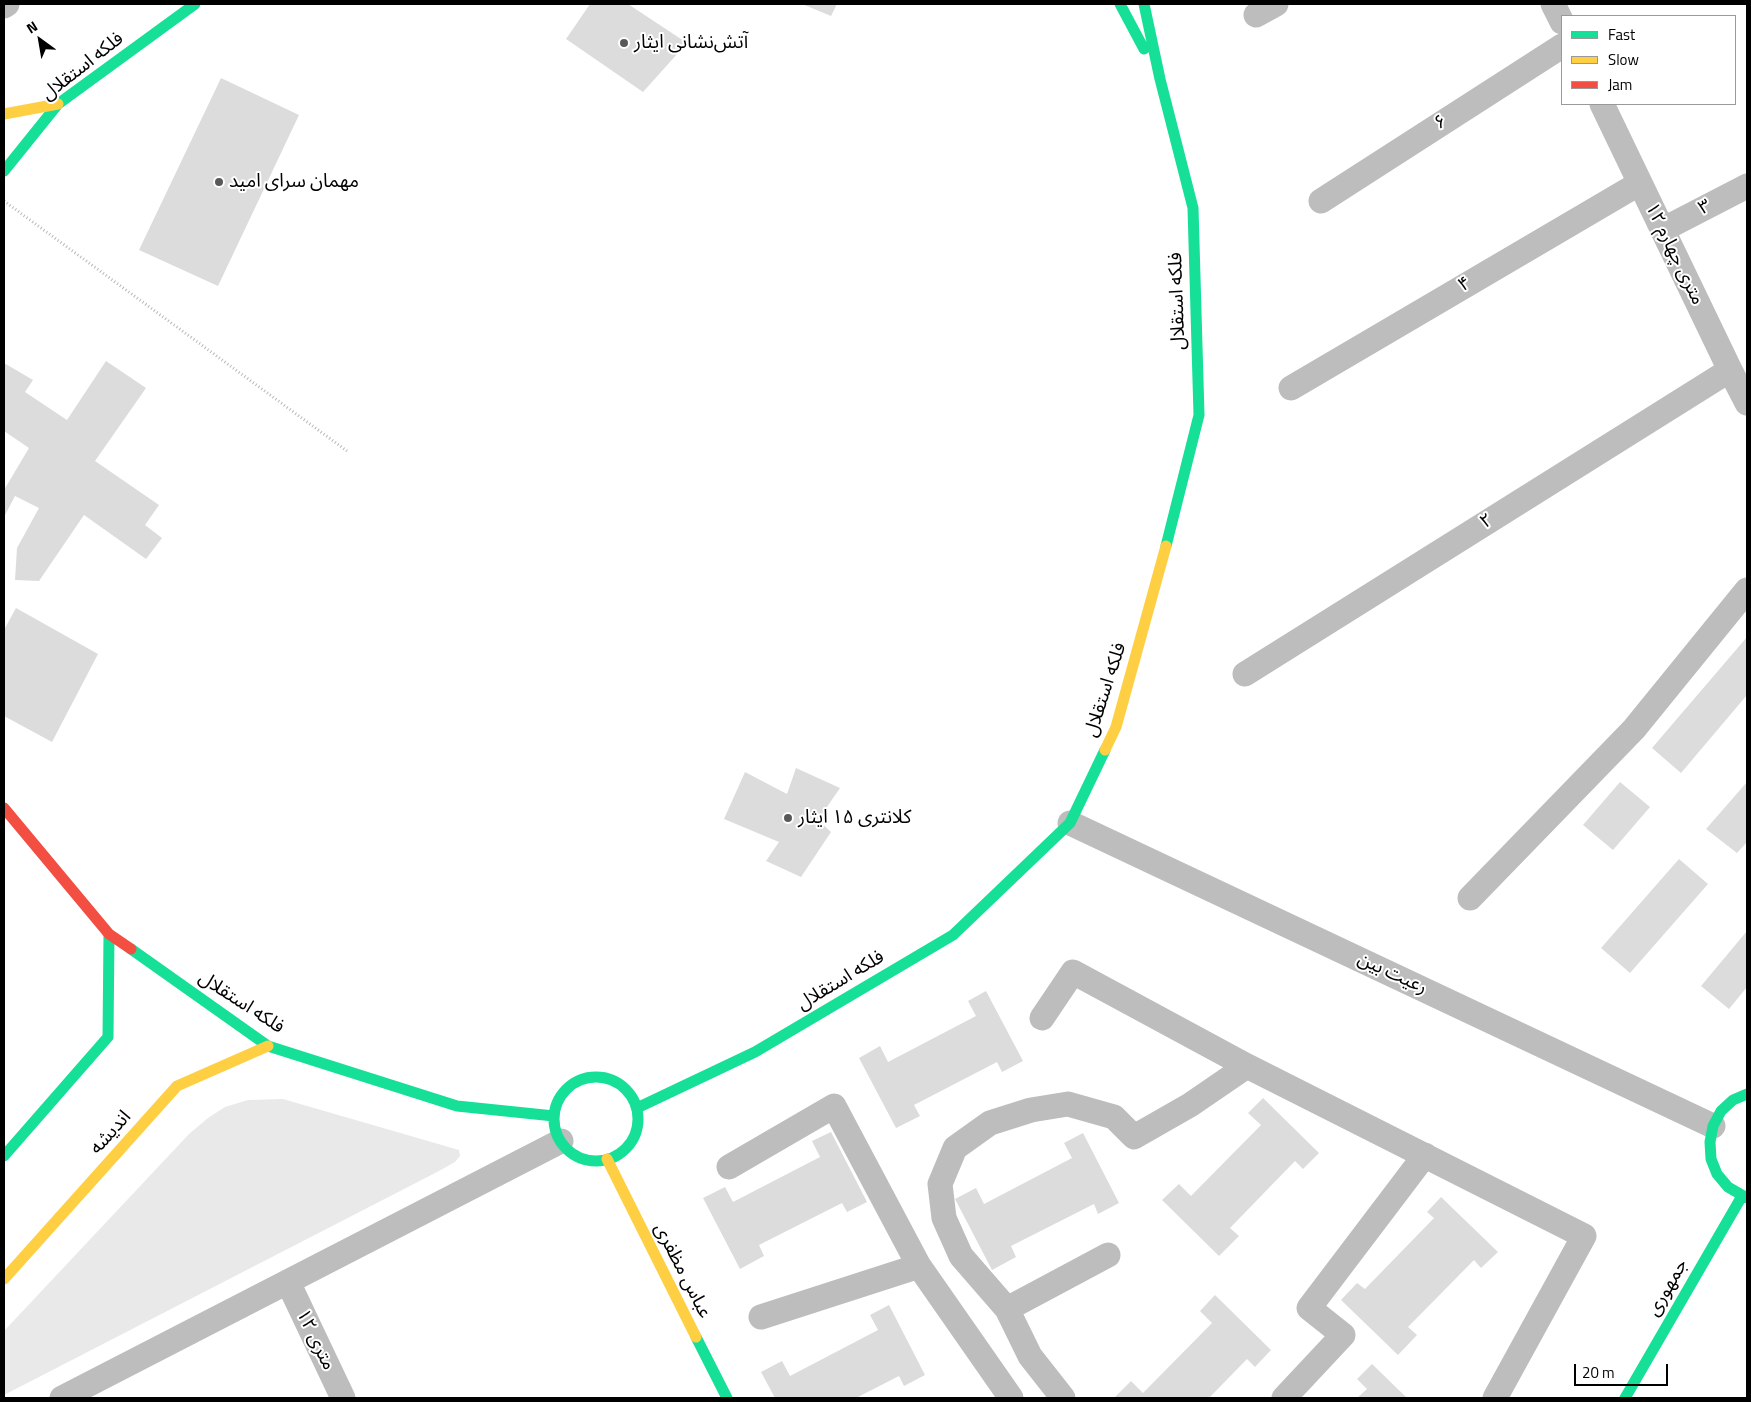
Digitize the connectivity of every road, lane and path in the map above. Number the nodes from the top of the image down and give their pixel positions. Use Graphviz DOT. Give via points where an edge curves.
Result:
graph roads {
  1 [pos="7,4"];
  2 [pos="195,4"];
  3 [pos="1120,4"];
  4 [pos="1144,4"];
  5 [pos="1553,4"];
  6 [pos="4,6"];
  7 [pos="1561,20"];
  8 [pos="1561,47"];
  9 [pos="1160,79"];
  10 [pos="58,104"];
  11 [pos="1602,105"];
  12 [pos="4,114"];
  13 [pos="4,171"];
  14 [pos="1640,183"];
  15 [pos="1747,186"];
  16 [pos="4,201"];
  17 [pos="1321,201"];
  18 [pos="1662,230"];
  19 [pos="1730,370"];
  20 [pos="1291,388"];
  21 [pos="1747,403"];
  22 [pos="347,451"];
  23 [pos="1747,590"];
  24 [pos="1245,674"];
  25 [pos="4,808"];
  26 [pos="1070,823"];
  27 [pos="1470,898"];
  28 [pos="109,934"];
  29 [pos="1042,1018"];
  30 [pos="268,1046"];
  31 [pos="1247,1066"];
  32 [pos="1747,1094"];
  33 [pos="637,1108"];
  34 [pos="554,1116"];
  35 [pos="1713,1126"];
  36 [pos="561,1141"];
  37 [pos="1425,1155"];
  38 [pos="4,1156"];
  39 [pos="607,1159"];
  40 [pos="729,1167"];
  41 [pos="1745,1197"];
  42 [pos="1108,1255"];
  43 [pos="919,1266"];
  44 [pos="4,1279"];
  45 [pos="288,1282"];
  46 [pos="1007,1309"];
  47 [pos="761,1317"];
  48 [pos="62,1398"];
  49 [pos="343,1398"];
  50 [pos="727,1398"];
  51 [pos="1011,1398"];
  52 [pos="1063,1398"];
  53 [pos="1284,1398"];
  54 [pos="1495,1398"];
  55 [pos="1625,1398"];
  1 -- 6 [label="street"];
  2 -- 10 [label="main road, فلکه استقلال"];
  3 -- 9 [label="main road"];
  4 -- 9 [label="main road"];
  5 -- 7 [label="street"];
  8 -- 17 [label="street, ۶"];
  9 -- 26 [label="main road, فلکه استقلال" via="1193,208 1199,415 1116,727"];
  10 -- 12 [label="main road"];
  10 -- 13 [label="main road, فلکه استقلال"];
  11 -- 14 [label="street, ۱۲ متری چهارم"];
  14 -- 18 [label="street, ۱۲ متری چهارم"];
  14 -- 20 [label="street, ۴"];
  15 -- 18 [label="street, ۳"];
  16 -- 22 [label="path"];
  18 -- 19 [label="street, ۱۲ متری چهارم"];
  19 -- 21 [label="street, ۱۲ متری چهارم"];
  19 -- 24 [label="street, ۲"];
  23 -- 27 [label="street" via="1634,729"];
  25 -- 28 [label="main road, فلکه استقلال"];
  26 -- 33 [label="main road, فلکه استقلال" via="953,934 755,1052"];
  26 -- 35 [label="street, رعیت بین"];
  28 -- 30 [label="main road, فلکه استقلال"];
  28 -- 38 [label="main road" via="108,1037"];
  29 -- 31 [label="street" via="1072,972"];
  30 -- 34 [label="main road, فلکه استقلال" via="457,1106"];
  30 -- 44 [label="main road, اندیشه" via="176,1086"];
  31 -- 37 [label="street"];
  31 -- 46 [label="street" via="1190,1105 1134,1136 1114,1118 1068,1104 1031,1110 990,1123 955,1148 940,1184 944,1218 961,1256"];
  32 -- 35 [label="main road" via="1733,1100 1721,1111"];
  33 -- 34 [label="main road" via="632,1096 612,1079 586,1078 564,1092"];
  33 -- 39 [label="main road" via="637,1127 629,1145"];
  34 -- 36 [label="main road" via="555,1129"];
  35 -- 41 [label="main road" via="1711,1159 1717,1174 1728,1187"];
  36 -- 39 [label="main road" via="581,1158"];
  36 -- 45 [label="street"];
  37 -- 53 [label="street" via="1309,1308 1343,1335"];
  37 -- 54 [label="street" via="1584,1236"];
  39 -- 50 [label="main road, عباس مظفری"];
  40 -- 43 [label="street" via="834,1106"];
  41 -- 55 [label="main road, جمهوری"];
  42 -- 46 [label="street"];
  43 -- 47 [label="street"];
  43 -- 51 [label="street"];
  45 -- 48 [label="street"];
  45 -- 49 [label="street, ۱۲ متری"];
  46 -- 52 [label="street" via="1030,1356"];
}
